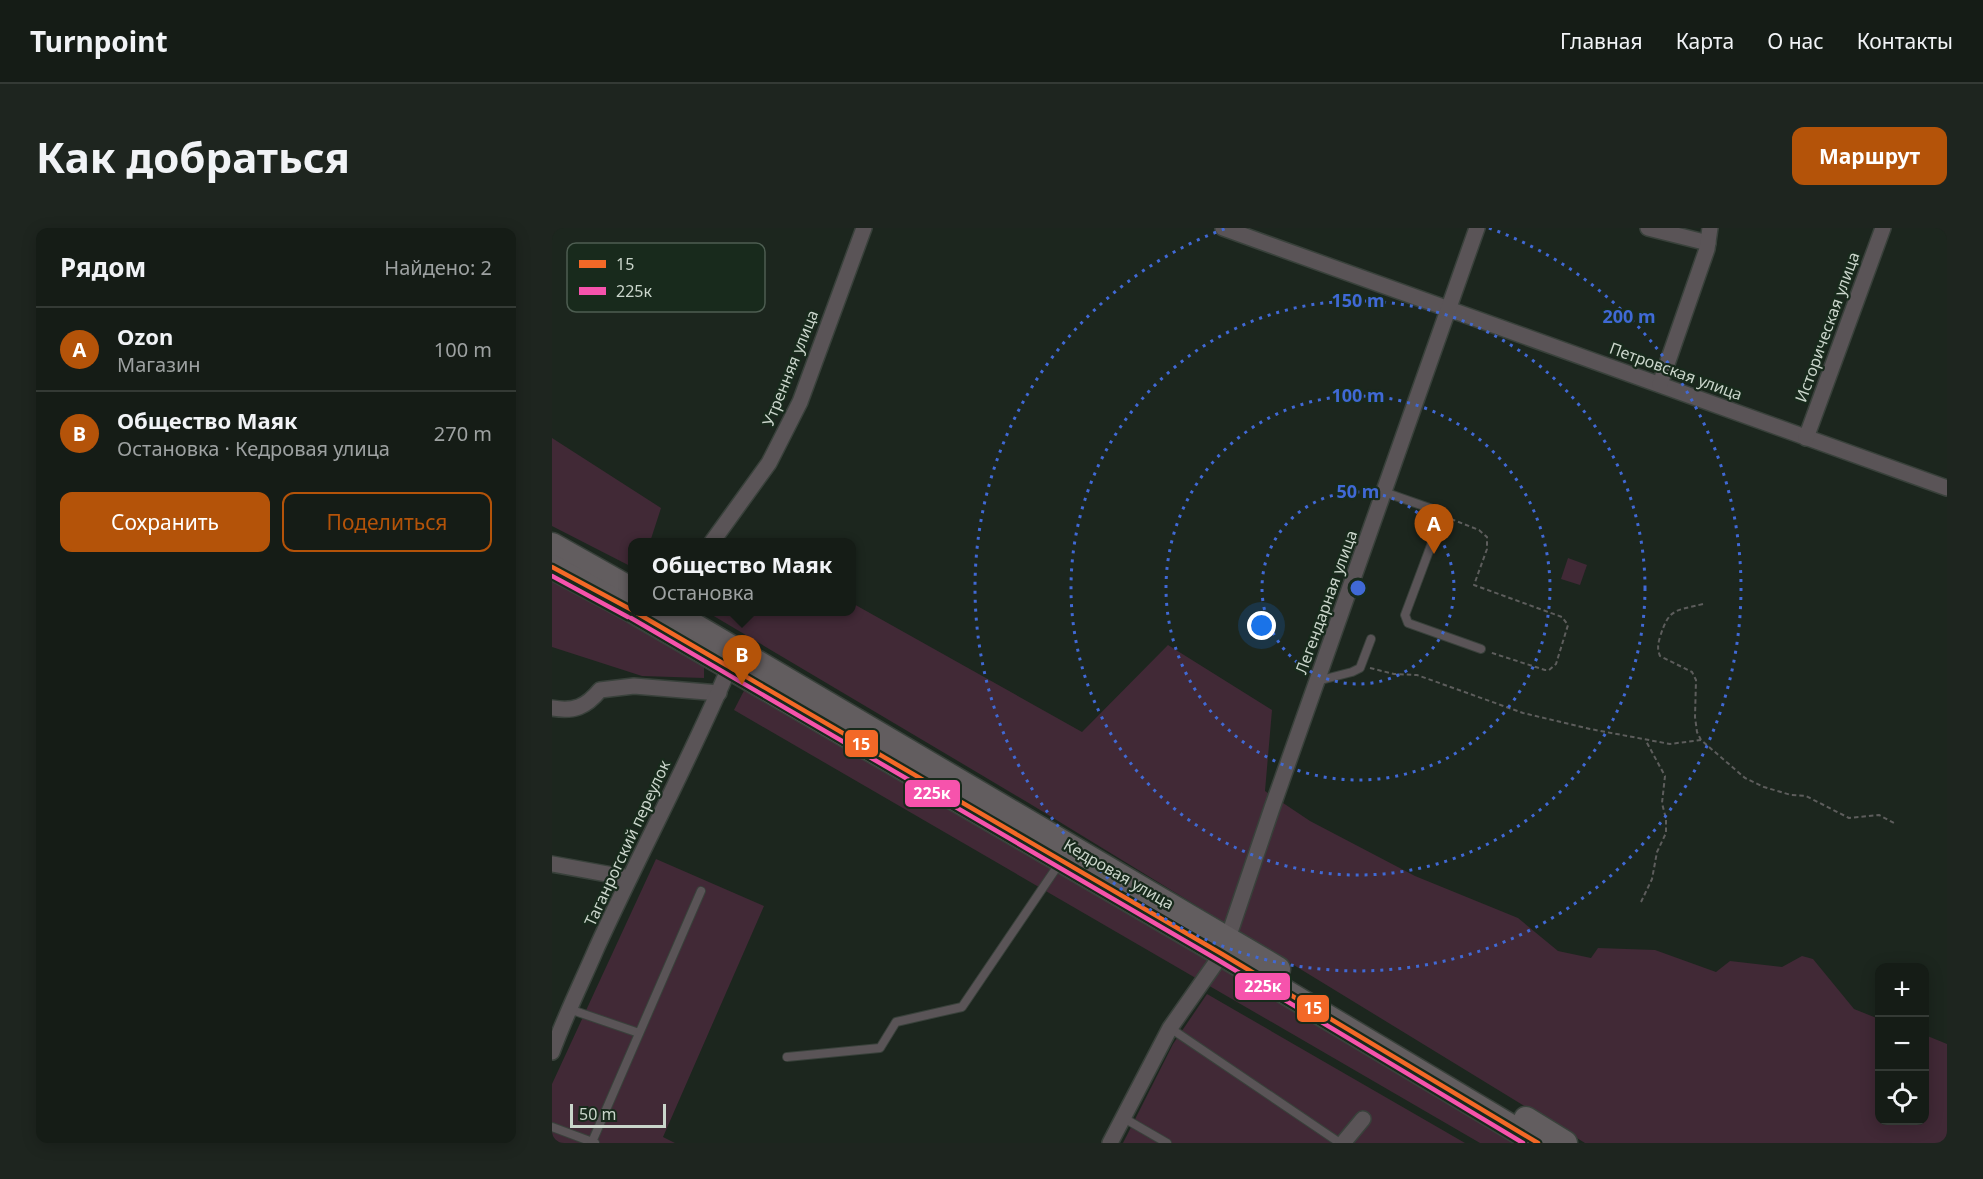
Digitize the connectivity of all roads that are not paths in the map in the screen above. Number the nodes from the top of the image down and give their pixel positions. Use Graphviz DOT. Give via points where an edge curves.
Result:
graph roads {
  1 [pos="864,228"];
  2 [pos="1223,228"];
  3 [pos="1477,228"];
  4 [pos="1648,228"];
  5 [pos="1883,228"];
  6 [pos="1246,232"];
  7 [pos="1709,235"];
  8 [pos="1448,310"];
  9 [pos="1660,384"];
  10 [pos="1806,438"];
  11 [pos="1947,488"];
  12 [pos="1384,492"];
  13 [pos="716,538"];
  14 [pos="552,545"];
  15 [pos="552,567"];
  16 [pos="628,587"];
  17 [pos="628,603"];
  18 [pos="654,616"];
  19 [pos="1371,639"];
  20 [pos="1481,649"];
  21 [pos="733,658"];
  22 [pos="1317,681"];
  23 [pos="719,693"];
  24 [pos="552,708"];
  25 [pos="1061,860"];
  26 [pos="552,864"];
  27 [pos="629,878"];
  28 [pos="702,891"];
  29 [pos="1225,946"];
  30 [pos="561,1018"];
  31 [pos="1170,1028"];
  32 [pos="639,1033"];
  33 [pos="552,1052"];
  34 [pos="787,1057"];
  35 [pos="1122,1117"];
  36 [pos="1363,1119"];
  37 [pos="552,1127"];
  38 [pos="593,1142"];
  39 [pos="1110,1143"];
  40 [pos="1167,1143"];
  41 [pos="1342,1143"];
  42 [pos="1538,1143"];
  43 [pos="1565,1143"];
  1 -- 13 [label="street, Утренняя улица" via="800,402 769,463"];
  2 -- 6 [label="street, Петровская улица"];
  3 -- 8 [label="street, Легендарная улица"];
  4 -- 7 [label="street"];
  5 -- 10 [label="street, Историческая улица"];
  6 -- 8 [label="street, Петровская улица"];
  7 -- 9 [label="street"];
  8 -- 9 [label="street, Петровская улица"];
  8 -- 12 [label="street, Легендарная улица"];
  9 -- 10 [label="street, Петровская улица"];
  10 -- 11 [label="street, Петровская улица"];
  12 -- 20 [label="lane" via="1442,516 1406,620"];
  12 -- 22 [label="street, Легендарная улица"];
  14 -- 16 [label="main road"];
  15 -- 17 [label="main road, Кедровая улица"];
  18 -- 21 [label="main road, Кедровая улица"];
  19 -- 22 [label="lane" via="1360,668"];
  21 -- 23 [label="street, Таганрогский переулок"];
  21 -- 25 [label="main road, Кедровая улица"];
  21 -- 29 [label="main road, Кедровая улица"];
  22 -- 29 [label="street, Легендарная улица"];
  23 -- 24 [label="street" via="634,686 600,690 588,704 566,710"];
  23 -- 27 [label="street, Таганрогский переулок"];
  25 -- 29 [label="main road, Кедровая улица"];
  25 -- 34 [label="lane" via="962,1007 896,1022 880,1048"];
  26 -- 27 [label="street"];
  27 -- 30 [label="street, Таганрогский переулок"];
  28 -- 32 [label="lane"];
  29 -- 31 [label="street, Легендарная улица"];
  29 -- 42 [label="main road, Кедровая улица"];
  29 -- 43 [label="main road, Кедровая улица"];
  30 -- 32 [label="lane"];
  30 -- 33 [label="street, Таганрогский переулок"];
  31 -- 35 [label="street, Легендарная улица"];
  31 -- 41 [label="lane"];
  32 -- 38 [label="lane"];
  35 -- 39 [label="street, Легендарная улица"];
  35 -- 40 [label="lane"];
  36 -- 41 [label="street"];
  37 -- 38 [label="lane"];
}
